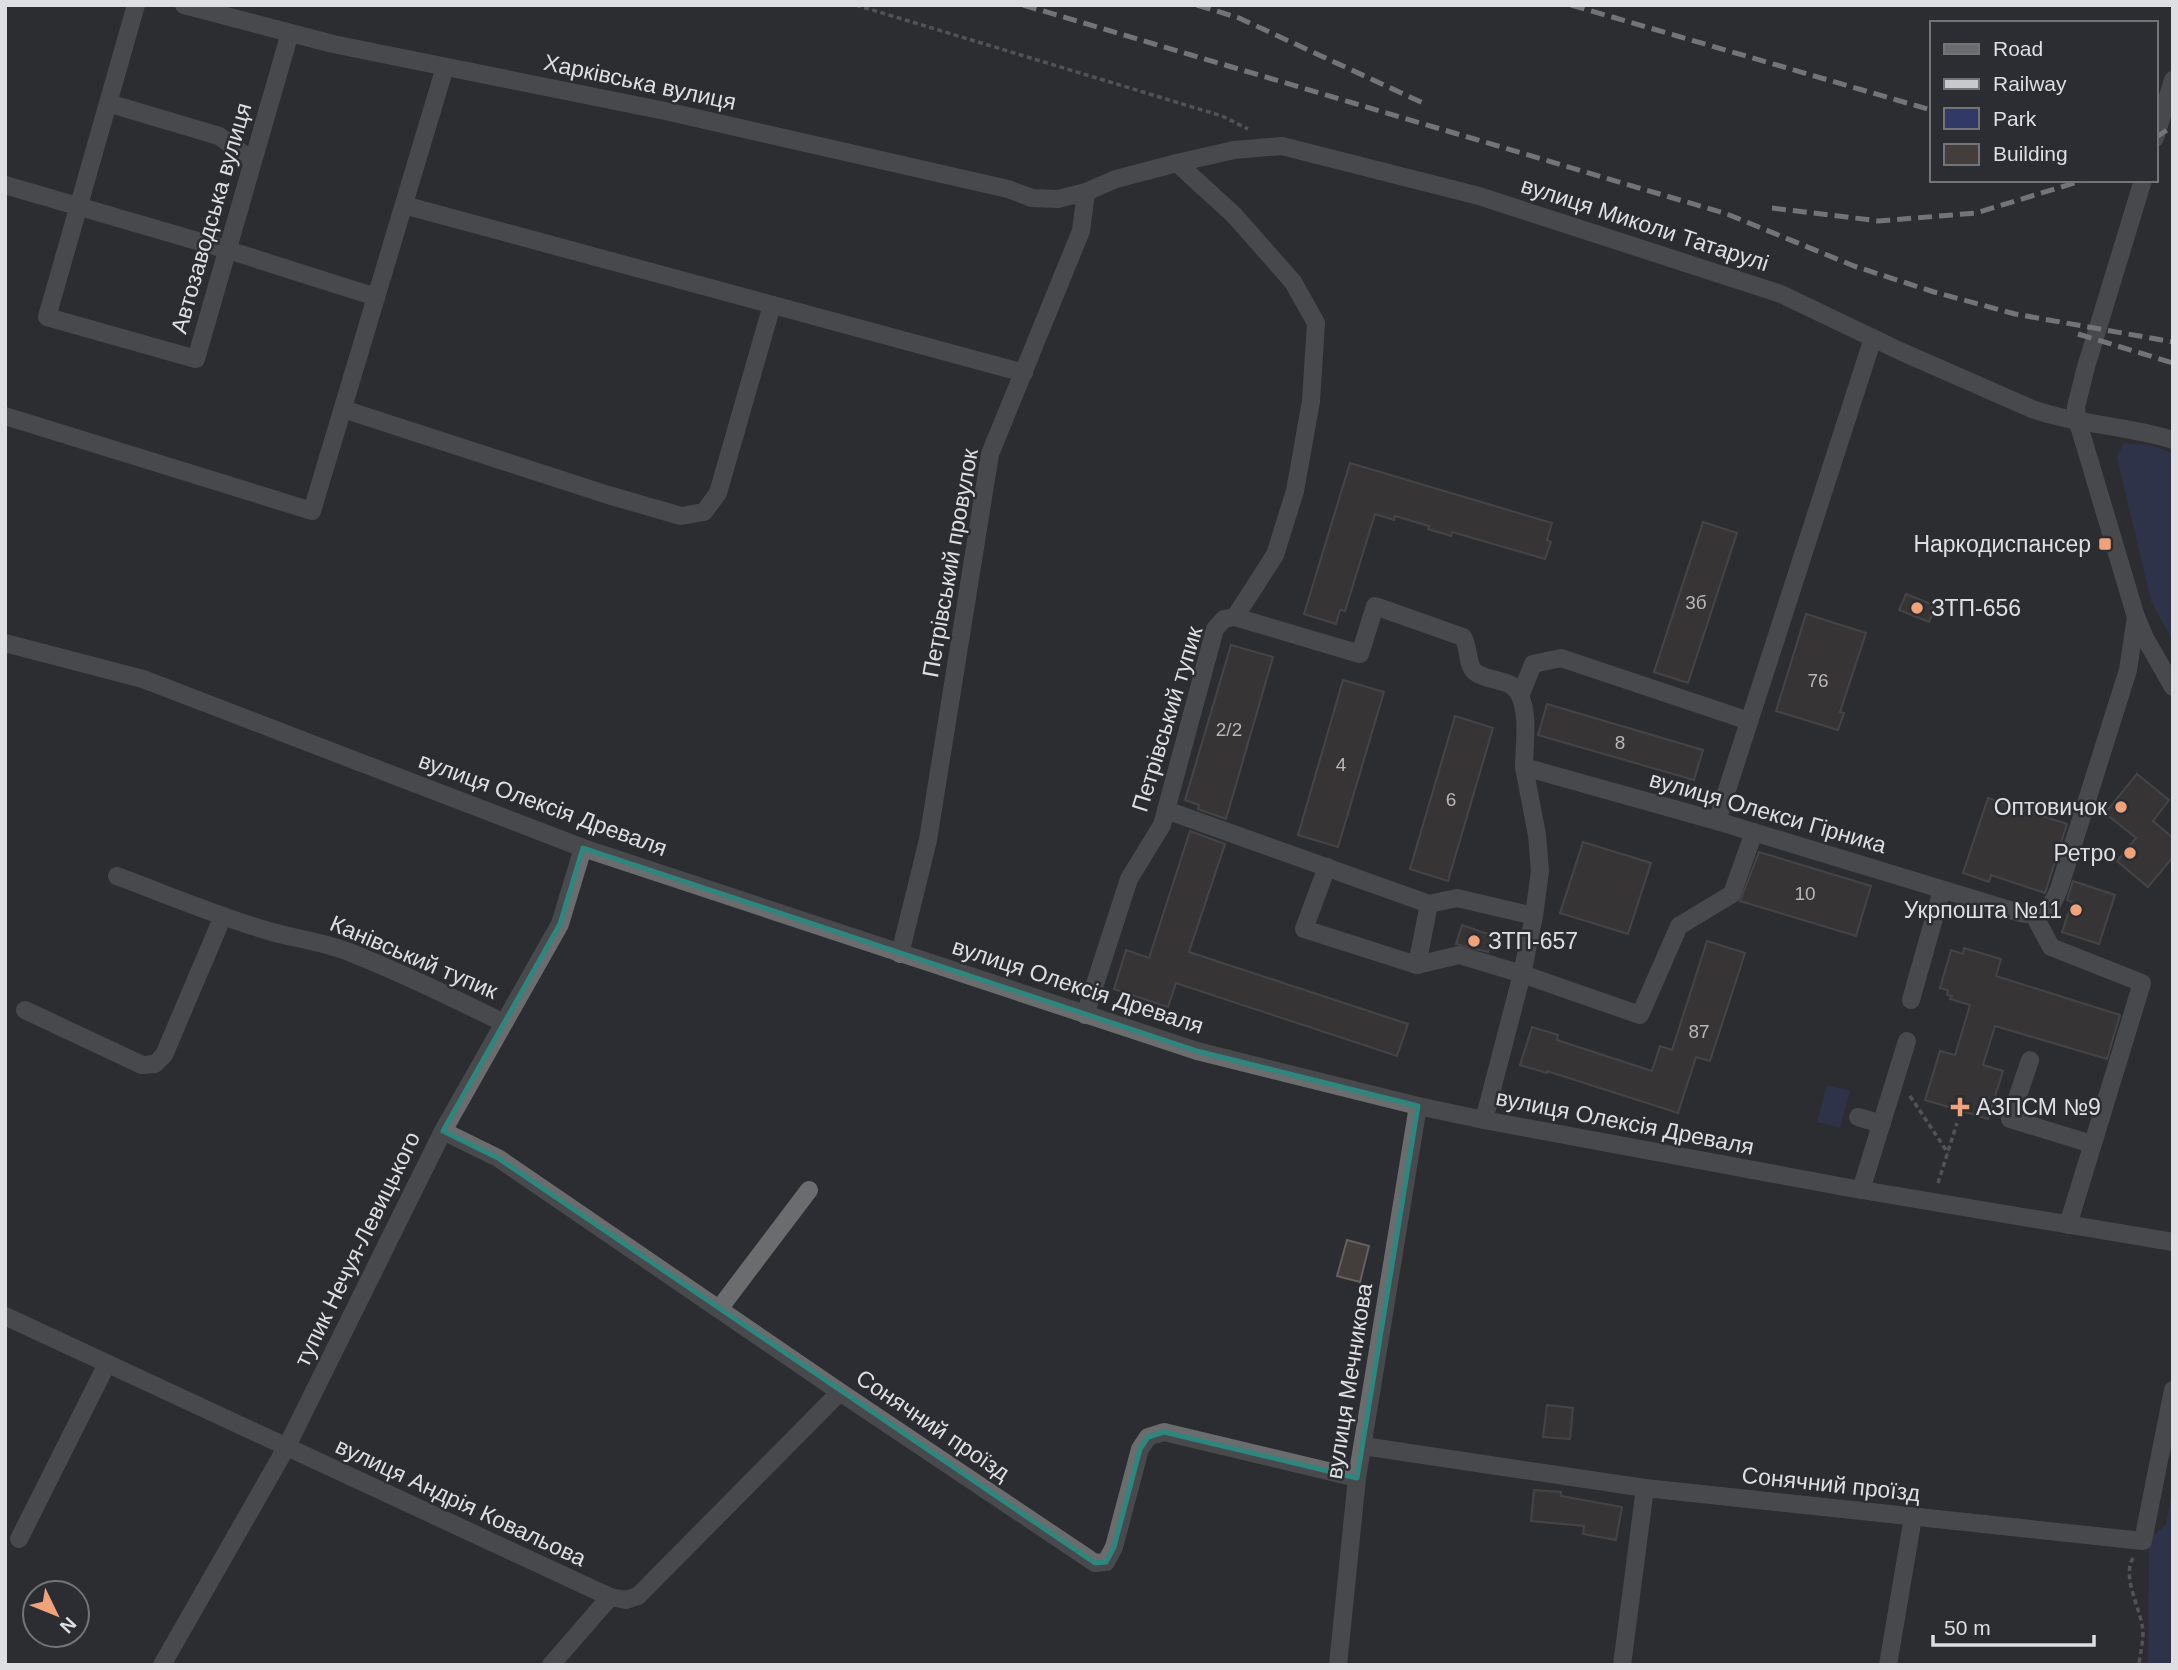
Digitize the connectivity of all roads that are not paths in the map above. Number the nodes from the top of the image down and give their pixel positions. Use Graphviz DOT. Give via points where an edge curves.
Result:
graph roads {
  1 [pos="136,5"];
  2 [pos="184,5"];
  3 [pos="290,33"];
  4 [pos="445,67"];
  5 [pos="2173,80"];
  6 [pos="108,103"];
  7 [pos="2157,132"];
  8 [pos="253,161"];
  9 [pos="1177,163"];
  10 [pos="2142,182"];
  11 [pos="5,185"];
  12 [pos="1086,192"];
  13 [pos="404,205"];
  14 [pos="79,206"];
  15 [pos="228,250"];
  16 [pos="376,297"];
  17 [pos="772,305"];
  18 [pos="1873,338"];
  19 [pos="1024,373"];
  20 [pos="343,409"];
  21 [pos="5,416"];
  22 [pos="2077,419"];
  23 [pos="2173,440"];
  24 [pos="1235,617"];
  25 [pos="2136,617"];
  26 [pos="5,643"];
  27 [pos="2173,687"];
  28 [pos="1521,694"];
  29 [pos="1749,721"];
  30 [pos="1524,767"];
  31 [pos="1166,810"];
  32 [pos="1717,821"];
  33 [pos="1754,832"];
  34 [pos="583,848"];
  35 [pos="1327,867"];
  36 [pos="117,876"];
  37 [pos="1942,890"];
  38 [pos="1429,904"];
  39 [pos="2034,915"];
  40 [pos="223,916"];
  41 [pos="1534,916"];
  42 [pos="900,954"];
  43 [pos="1417,965"];
  44 [pos="1522,974"];
  45 [pos="1911,1000"];
  46 [pos="25,1010"];
  47 [pos="1085,1014"];
  48 [pos="504,1023"];
  49 [pos="1907,1041"];
  50 [pos="2030,1060"];
  51 [pos="1418,1106"];
  52 [pos="1858,1117"];
  53 [pos="1484,1120"];
  54 [pos="1882,1124"];
  55 [pos="443,1131"];
  56 [pos="2092,1144"];
  57 [pos="809,1190"];
  58 [pos="1861,1190"];
  59 [pos="2068,1225"];
  60 [pos="2173,1242"];
  61 [pos="719,1309"];
  62 [pos="5,1316"];
  63 [pos="107,1364"];
  64 [pos="2173,1390"];
  65 [pos="840,1392"];
  66 [pos="1363,1446"];
  67 [pos="286,1448"];
  68 [pos="1357,1478"];
  69 [pos="1645,1488"];
  70 [pos="1913,1517"];
  71 [pos="19,1539"];
  72 [pos="610,1597"];
  73 [pos="162,1665"];
  74 [pos="551,1665"];
  75 [pos="1338,1665"];
  76 [pos="1622,1665"];
  77 [pos="1888,1665"];
  1 -- 6 [label="street, Автозаводська вулиця"];
  2 -- 3 [label="street, Харківська вулиця"];
  3 -- 4 [label="street, Харківська вулиця"];
  3 -- 8 [label="street, Автозаводська вулиця"];
  4 -- 12 [label="street, Харківська вулиця" via="683,115 1032,198 1058,200"];
  4 -- 13 [label="street"];
  5 -- 7 [label="street"];
  6 -- 8 [label="street" via="219,136"];
  6 -- 14 [label="street, Автозаводська вулиця"];
  8 -- 15 [label="street, Автозаводська вулиця"];
  9 -- 12 [label="street, вулиця Миколи Татарулі"];
  9 -- 18 [label="street, вулиця Миколи Татарулі" via="1234,150 1282,146 1479,196 1781,294"];
  9 -- 24 [label="street" via="1234,215 1293,282 1316,323 1311,401 1295,491 1275,555"];
  10 -- 22 [label="street" via="2086,367"];
  11 -- 14 [label="street"];
  12 -- 19 [label="street, Петрівський провулок" via="1081,231"];
  13 -- 16 [label="street"];
  13 -- 17 [label="street"];
  14 -- 15 [label="street"];
  14 -- 15 [label="street, Автозаводська вулиця" via="47,317 197,359"];
  15 -- 16 [label="street"];
  16 -- 20 [label="street"];
  17 -- 19 [label="street"];
  17 -- 20 [label="street" via="718,493 704,512 681,516"];
  18 -- 22 [label="street, вулиця Миколи Татарулі" via="2032,410"];
  18 -- 29 [label="street"];
  19 -- 42 [label="street, Петрівський провулок" via="990,454 928,840"];
  20 -- 21 [label="street" via="312,511"];
  22 -- 23 [label="street, вулиця Миколи Татарулі"];
  22 -- 25 [label="street"];
  24 -- 28 [label="street, Петрівський тупик" via="1360,654 1375,606 1462,637 1474,671 1509,684"];
  24 -- 31 [label="street, Петрівський тупик" via="1215,629"];
  25 -- 27 [label="street"];
  25 -- 39 [label="street" via="2128,670 2059,889 2045,912"];
  26 -- 34 [label="street, вулиця Олексія Древаля" via="144,679"];
  28 -- 29 [label="street" via="1532,664 1562,658"];
  28 -- 30 [label="street"];
  29 -- 32 [label="street"];
  30 -- 32 [label="street, вулиця Олекси Гірника"];
  30 -- 41 [label="street" via="1540,871"];
  31 -- 35 [label="street"];
  31 -- 47 [label="street, Петрівський тупик" via="1162,825 1129,879"];
  32 -- 33 [label="street, вулиця Олекси Гірника"];
  33 -- 37 [label="street, вулиця Олекси Гірника"];
  33 -- 44 [label="street" via="1732,894 1679,926 1640,1015"];
  34 -- 42 [label="street, вулиця Олексія Древаля"];
  34 -- 48 [label="street, тупик Нечуя-Левицького" via="560,924"];
  35 -- 38 [label="street"];
  35 -- 43 [label="street" via="1304,929"];
  36 -- 40 [label="street, Канівський тупик"];
  37 -- 39 [label="street, вулиця Олекси Гірника"];
  37 -- 45 [label="street"];
  38 -- 41 [label="street" via="1457,898"];
  38 -- 43 [label="street"];
  39 -- 56 [label="street" via="2051,947 2142,984"];
  40 -- 46 [label="street" via="163,1055 155,1064 142,1065"];
  40 -- 48 [label="street, Канівський тупик" via="349,952"];
  41 -- 44 [label="street"];
  42 -- 47 [label="street, вулиця Олексія Древаля"];
  43 -- 44 [label="street" via="1459,955"];
  44 -- 53 [label="street"];
  47 -- 51 [label="street, вулиця Олексія Древаля" via="1197,1051"];
  48 -- 55 [label="street, тупик Нечуя-Левицького"];
  49 -- 54 [label="street"];
  50 -- 56 [label="street" via="2010,1119"];
  51 -- 53 [label="street, вулиця Олексія Древаля"];
  51 -- 66 [label="street, вулиця Мечникова"];
  52 -- 54 [label="street"];
  53 -- 58 [label="street, вулиця Олексія Древаля"];
  54 -- 58 [label="street"];
  55 -- 61 [label="street, Сонячний проїзд" via="498,1158"];
  55 -- 67 [label="street, тупик Нечуя-Левицького"];
  56 -- 59 [label="street"];
  57 -- 61 [label="street"];
  58 -- 59 [label="street, вулиця Олексія Древаля"];
  59 -- 60 [label="street, вулиця Олексія Древаля"];
  61 -- 65 [label="street, Сонячний проїзд"];
  62 -- 63 [label="street, вулиця Андрія Ковальова"];
  63 -- 67 [label="street, вулиця Андрія Ковальова"];
  63 -- 71 [label="street"];
  64 -- 70 [label="street, Сонячний проїзд" via="2143,1541"];
  65 -- 68 [label="street, Сонячний проїзд" via="1095,1563 1106,1562 1114,1547 1140,1449 1149,1437 1164,1432"];
  65 -- 72 [label="street" via="638,1595 625,1600"];
  66 -- 68 [label="street, вулиця Мечникова"];
  66 -- 69 [label="street, Сонячний проїзд"];
  67 -- 72 [label="street, вулиця Андрія Ковальова"];
  67 -- 73 [label="street, тупик Нечуя-Левицького"];
  68 -- 75 [label="street, вулиця Мечникова"];
  69 -- 70 [label="street, Сонячний проїзд"];
  69 -- 76 [label="street"];
  70 -- 77 [label="street"];
  72 -- 74 [label="street"];
}
